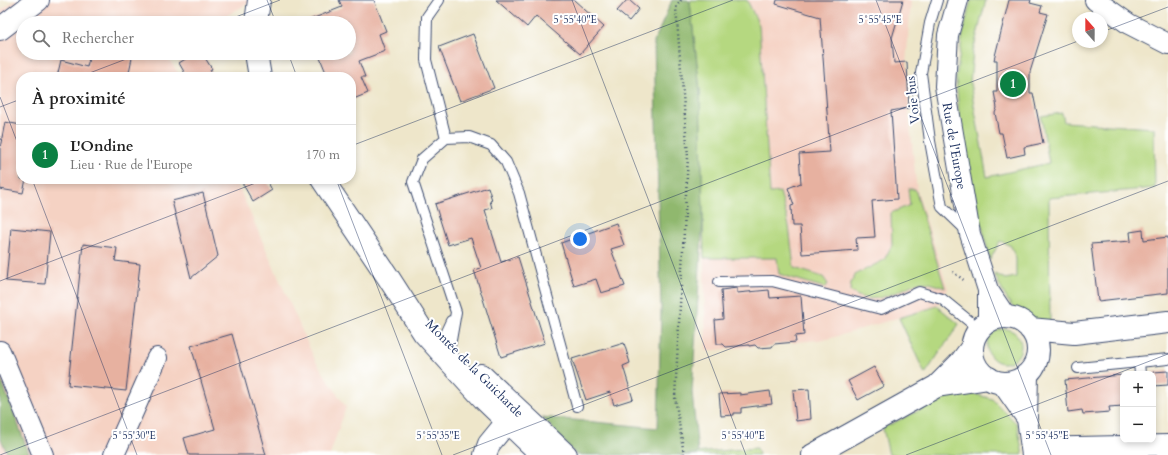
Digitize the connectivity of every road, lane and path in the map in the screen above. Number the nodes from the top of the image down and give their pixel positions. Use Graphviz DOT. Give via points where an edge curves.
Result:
graph roads {
  1 [pos="38,0"];
  2 [pos="259,0"];
  3 [pos="439,0"];
  4 [pos="681,0"];
  5 [pos="937,0"];
  6 [pos="958,0"];
  7 [pos="1095,0"];
  8 [pos="17,16"];
  9 [pos="257,16"];
  10 [pos="16,17"];
  11 [pos="0,29"];
  12 [pos="1168,44"];
  13 [pos="257,60"];
  14 [pos="259,72"];
  15 [pos="446,138"];
  16 [pos="325,184"];
  17 [pos="970,234"];
  18 [pos="953,272"];
  19 [pos="388,277"];
  20 [pos="719,282"];
  21 [pos="966,282"];
  22 [pos="1168,322"];
  23 [pos="986,329"];
  24 [pos="1030,329"];
  25 [pos="1074,333"];
  26 [pos="447,342"];
  27 [pos="0,351"];
  28 [pos="1038,352"];
  29 [pos="156,358"];
  30 [pos="1168,359"];
  31 [pos="1139,362"];
  32 [pos="1078,368"];
  33 [pos="1140,371"];
  34 [pos="1028,374"];
  35 [pos="995,380"];
  36 [pos="937,386"];
  37 [pos="576,406"];
  38 [pos="1027,419"];
  39 [pos="507,422"];
  40 [pos="535,441"];
  41 [pos="1148,443"];
  42 [pos="1168,445"];
  43 [pos="1032,452"];
  44 [pos="43,455"];
  45 [pos="114,455"];
  46 [pos="485,455"];
  47 [pos="496,455"];
  48 [pos="566,455"];
  49 [pos="684,455"];
  50 [pos="813,455"];
  1 -- 8 [label="main road"];
  2 -- 9 [label="main road"];
  3 -- 15 [label="lane" via="427,17 426,60"];
  4 -- 49 [label="path" via="676,8 688,157 675,397"];
  5 -- 17 [label="lane, Voie bus" via="921,73 930,141 942,207"];
  6 -- 17 [label="street, Rue de l'Europe" via="948,36 945,86"];
  7 -- 12 [label="street" via="1129,24"];
  10 -- 11 [label="main road"];
  13 -- 14 [label="main road"];
  15 -- 26 [label="lane" via="422,159 413,182 456,312"];
  15 -- 37 [label="lane" via="469,136 491,145 506,162 519,193"];
  16 -- 19 [label="main road, Montée de la Guicharde"];
  17 -- 23 [label="street, Rue de l'Europe" via="988,290"];
  18 -- 21 [label="path"];
  19 -- 26 [label="main road, Montée de la Guicharde"];
  19 -- 39 [label="main road, Montée de la Guicharde" via="424,333"];
  20 -- 23 [label="lane" via="772,281 881,309 919,292 942,299"];
  22 -- 25 [label="main road"];
  23 -- 24 [label="main road" via="1015,318"];
  23 -- 35 [label="main road" via="973,357 981,372"];
  23 -- 36 [label="main road" via="961,362"];
  24 -- 25 [label="main road"];
  24 -- 28 [label="main road" via="1035,336"];
  25 -- 28 [label="main road"];
  26 -- 40 [label="main road, Montée de la Guicharde"];
  27 -- 44 [label="street"];
  28 -- 34 [label="main road"];
  29 -- 45 [label="street"];
  30 -- 31 [label="lane"];
  31 -- 32 [label="lane"];
  31 -- 33 [label="lane"];
  34 -- 35 [label="main road" via="1008,382"];
  34 -- 38 [label="street"];
  35 -- 36 [label="main road"];
  35 -- 38 [label="street"];
  36 -- 50 [label="main road"];
  38 -- 43 [label="street"];
  39 -- 40 [label="main road, Montée de la Guicharde"];
  39 -- 46 [label="main road" via="489,444"];
  40 -- 47 [label="main road" via="512,445"];
  40 -- 48 [label="main road, Montée de la Guicharde"];
  41 -- 42 [label="street"];
  41 -- 43 [label="street"];
}
